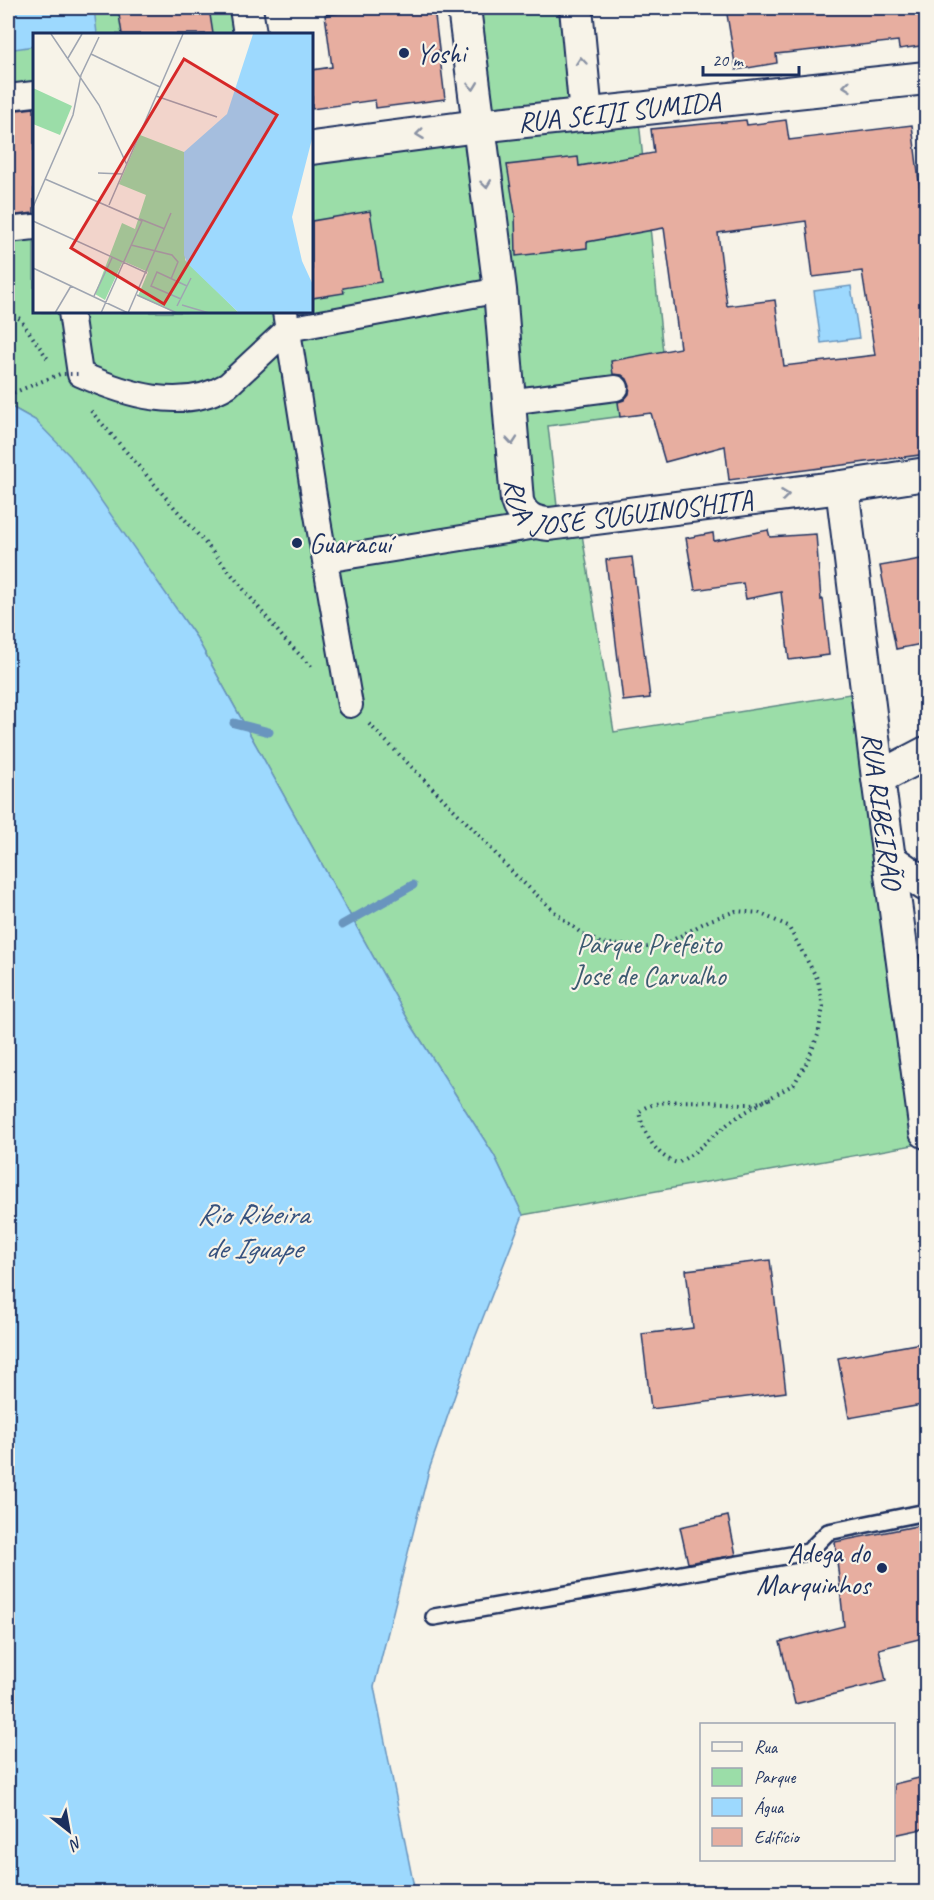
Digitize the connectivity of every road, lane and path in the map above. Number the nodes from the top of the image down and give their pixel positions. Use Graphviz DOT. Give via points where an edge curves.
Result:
graph roads {
  1 [pos="246,8"];
  2 [pos="464,8"];
  3 [pos="576,8"];
  4 [pos="250,33"];
  5 [pos="927,78"];
  6 [pos="33,94"];
  7 [pos="8,98"];
  8 [pos="586,115"];
  9 [pos="478,126"];
  10 [pos="314,148"];
  11 [pos="33,227"];
  12 [pos="8,230"];
  13 [pos="500,290"];
  14 [pos="8,312"];
  15 [pos="71,314"];
  16 [pos="286,320"];
  17 [pos="69,377"];
  18 [pos="616,388"];
  19 [pos="8,395"];
  20 [pos="508,402"];
  21 [pos="85,404"];
  22 [pos="927,474"];
  23 [pos="843,487"];
  24 [pos="549,524"];
  25 [pos="324,560"];
  26 [pos="350,705"];
  27 [pos="927,753"];
  28 [pos="878,778"];
  29 [pos="890,859"];
  30 [pos="927,885"];
  31 [pos="774,1097"];
  32 [pos="927,1132"];
  33 [pos="927,1512"];
  34 [pos="434,1617"];
  1 -- 4 [label="street"];
  2 -- 9 [label="street, RUA JOSÉ SUGUINOSHITA, one-way"];
  8 -- 3 [label="street, one-way"];
  5 -- 8 [label="street, RUA SEIJI SUMIDA, one-way"];
  6 -- 7 [label="street"];
  8 -- 9 [label="street, RUA SEIJI SUMIDA"];
  9 -- 10 [label="street, RUA SEIJI SUMIDA, one-way"];
  9 -- 13 [label="street, RUA JOSÉ SUGUINOSHITA, one-way"];
  11 -- 12 [label="street"];
  13 -- 16 [label="street"];
  13 -- 20 [label="street, RUA JOSÉ SUGUINOSHITA"];
  14 -- 17 [label="path" via="20,319 35,343"];
  15 -- 17 [label="street"];
  16 -- 17 [label="street" via="228,385 200,397 180,400 126,392"];
  16 -- 25 [label="street"];
  17 -- 19 [label="path, bridge"];
  18 -- 20 [label="street"];
  20 -- 24 [label="street, RUA JOSÉ SUGUINOSHITA, one-way" via="517,501 526,518"];
  21 -- 26 [label="path" via="285,640"];
  22 -- 23 [label="street, RUA JOSÉ SUGUINOSHITA"];
  24 -- 23 [label="street, RUA JOSÉ SUGUINOSHITA, one-way"];
  23 -- 28 [label="street, RUA RIBEIRÃO"];
  24 -- 25 [label="street"];
  25 -- 26 [label="street"];
  26 -- 31 [label="path" via="512,872 557,914 600,943 647,947 669,942 736,911 759,913 788,926 818,980 823,1007 818,1035 807,1062 794,1084"];
  27 -- 28 [label="street"];
  28 -- 29 [label="street, RUA RIBEIRÃO"];
  29 -- 30 [label="street"];
  29 -- 32 [label="street, RUA RIBEIRÃO"];
  31 -- 31 [label="path" via="735,1118 678,1162 667,1160 658,1152 639,1112 664,1102 754,1104"];
  33 -- 34 [label="lane" via="828,1532 808,1552"];
}
